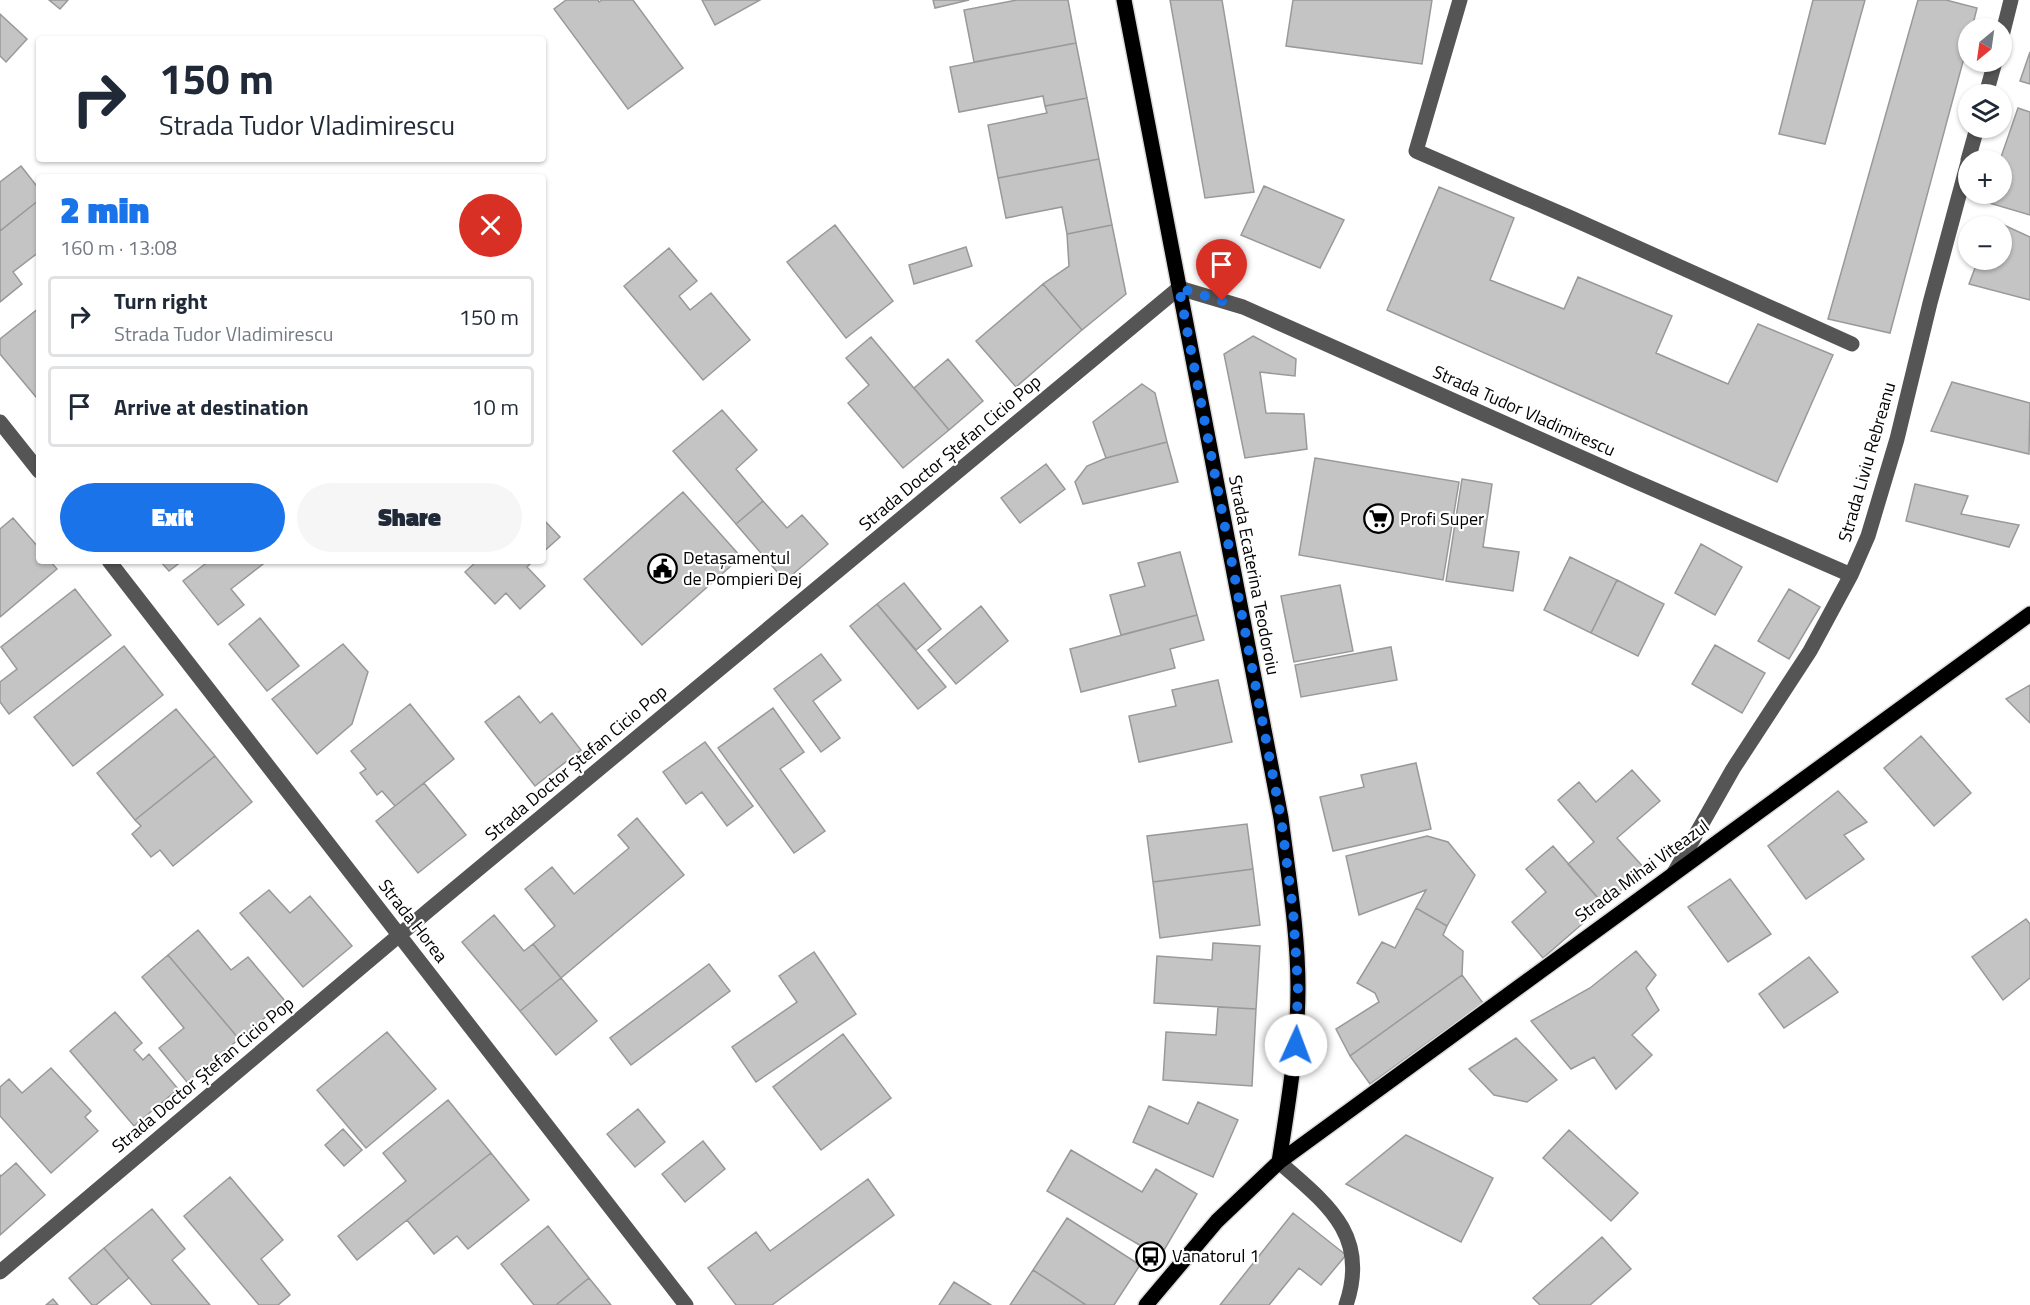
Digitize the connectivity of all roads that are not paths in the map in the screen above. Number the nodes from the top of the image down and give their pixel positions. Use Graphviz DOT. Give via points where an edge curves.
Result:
graph roads {
  1 [pos="1124,0"];
  2 [pos="1460,0"];
  3 [pos="2011,0"];
  4 [pos="2006,18"];
  5 [pos="1958,198"];
  6 [pos="1179,288"];
  7 [pos="1851,344"];
  8 [pos="0,422"];
  9 [pos="36,467"];
  10 [pos="111,564"];
  11 [pos="1851,575"];
  12 [pos="2030,614"];
  13 [pos="1674,873"];
  14 [pos="400,934"];
  15 [pos="1279,1162"];
  16 [pos="0,1272"];
  17 [pos="686,1305"];
  18 [pos="1146,1305"];
  19 [pos="1346,1305"];
  1 -- 6 [label="main road, Strada Ecaterina Teodoroiu"];
  2 -- 7 [label="street" via="1416,151"];
  3 -- 4 [label="street"];
  5 -- 11 [label="street, Strada Liviu Rebreanu" via="1898,439 1868,536"];
  6 -- 11 [label="street, Strada Tudor Vladimirescu" via="1243,307"];
  6 -- 14 [label="street, Strada Doctor Ștefan Cicio Pop"];
  6 -- 15 [label="main road, Strada Ecaterina Teodoroiu" via="1281,818 1293,910 1298,986 1296,1045"];
  8 -- 9 [label="street"];
  10 -- 14 [label="street, Strada Horea"];
  11 -- 13 [label="street, Strada Liviu Rebreanu" via="1810,651 1733,769"];
  12 -- 13 [label="main road, Strada Mihai Viteazul"];
  13 -- 15 [label="main road, Strada Mihai Viteazul"];
  14 -- 16 [label="street, Strada Doctor Ștefan Cicio Pop"];
  14 -- 17 [label="street, Strada Horea"];
  15 -- 18 [label="main road, Strada Mihai Viteazul" via="1217,1221"];
  15 -- 19 [label="street" via="1324,1201 1340,1224 1352,1251 1354,1272"];
}
